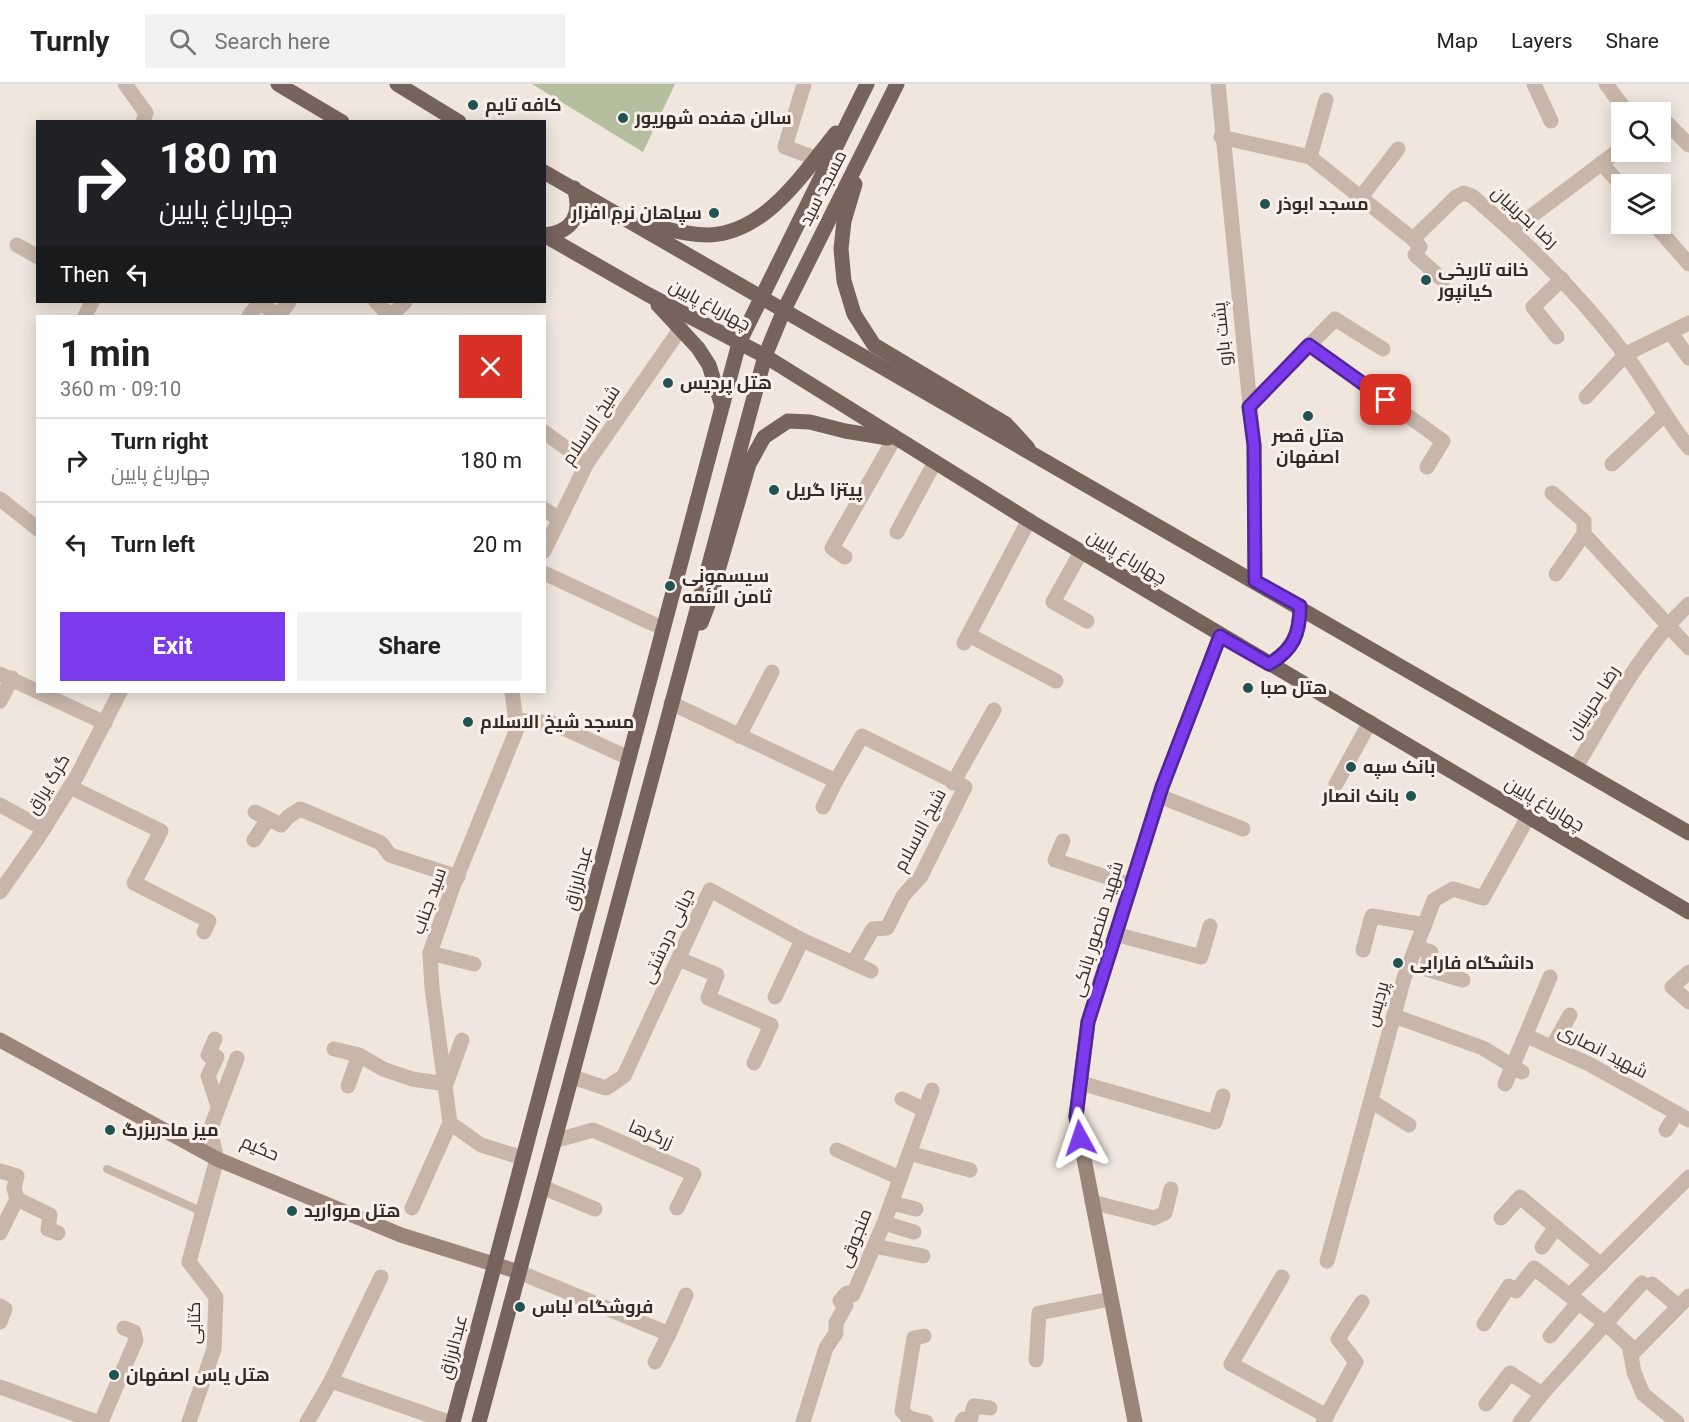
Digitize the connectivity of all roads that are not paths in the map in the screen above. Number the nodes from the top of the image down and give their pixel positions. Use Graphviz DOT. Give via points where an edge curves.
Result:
graph roads {
  1 [pos="124,84"];
  2 [pos="278,84"];
  3 [pos="397,84"];
  4 [pos="804,84"];
  5 [pos="867,84"];
  6 [pos="897,84"];
  7 [pos="1218,84"];
  8 [pos="1534,84"];
  9 [pos="1606,84"];
  10 [pos="1326,100"];
  11 [pos="1620,102"];
  12 [pos="853,112"];
  13 [pos="144,120"];
  14 [pos="339,120"];
  15 [pos="456,120"];
  16 [pos="1551,121"];
  17 [pos="1671,128"];
  18 [pos="1221,138"];
  19 [pos="869,140"];
  20 [pos="1689,145"];
  21 [pos="1398,149"];
  22 [pos="1611,156"];
  23 [pos="1310,157"];
  24 [pos="815,158"];
  25 [pos="1601,163"];
  26 [pos="546,173"];
  27 [pos="1611,174"];
  28 [pos="574,188"];
  29 [pos="1361,197"];
  30 [pos="633,221"];
  31 [pos="1513,230"];
  32 [pos="1663,234"];
  33 [pos="546,235"];
  34 [pos="546,236"];
  35 [pos="1413,239"];
  36 [pos="17,245"];
  37 [pos="36,256"];
  38 [pos="1689,264"];
  39 [pos="1562,279"];
  40 [pos="1443,280"];
  41 [pos="647,294"];
  42 [pos="761,297"];
  43 [pos="259,303"];
  44 [pos="261,303"];
  45 [pos="288,303"];
  46 [pos="377,303"];
  47 [pos="404,303"];
  48 [pos="784,310"];
  49 [pos="250,315"];
  50 [pos="274,315"];
  51 [pos="279,315"];
  52 [pos="390,315"];
  53 [pos="392,315"];
  54 [pos="1689,323"];
  55 [pos="681,328"];
  56 [pos="1671,333"];
  57 [pos="1557,337"];
  58 [pos="740,343"];
  59 [pos="1309,345"];
  60 [pos="1383,349"];
  61 [pos="1626,354"];
  62 [pos="765,356"];
  63 [pos="1689,358"];
  64 [pos="1586,397"];
  65 [pos="722,406"];
  66 [pos="1249,407"];
  67 [pos="1664,415"];
  68 [pos="546,433"];
  69 [pos="894,439"];
  70 [pos="1689,448"];
  71 [pos="1041,461"];
  72 [pos="935,462"];
  73 [pos="587,463"];
  74 [pos="1612,464"];
  75 [pos="1426,467"];
  76 [pos="1552,493"];
  77 [pos="0,499"];
  78 [pos="546,510"];
  79 [pos="559,519"];
  80 [pos="1029,520"];
  81 [pos="36,527"];
  82 [pos="897,532"];
  83 [pos="1584,534"];
  84 [pos="546,547"];
  85 [pos="1081,552"];
  86 [pos="845,557"];
  87 [pos="546,574"];
  88 [pos="1556,574"];
  89 [pos="1255,581"];
  90 [pos="1689,604"];
  91 [pos="1300,606"];
  92 [pos="1086,621"];
  93 [pos="1667,625"];
  94 [pos="662,628"];
  95 [pos="1220,636"];
  96 [pos="1689,648"];
  97 [pos="1269,664"];
  98 [pos="680,669"];
  99 [pos="772,672"];
  100 [pos="6,676"];
  101 [pos="1056,681"];
  102 [pos="36,690"];
  103 [pos="42,693"];
  104 [pos="120,693"];
  105 [pos="512,693"];
  106 [pos="0,701"];
  107 [pos="671,703"];
  108 [pos="994,710"];
  109 [pos="516,720"];
  110 [pos="105,723"];
  111 [pos="1370,723"];
  112 [pos="739,736"];
  113 [pos="629,758"];
  114 [pos="1576,767"];
  115 [pos="836,782"];
  116 [pos="953,783"];
  117 [pos="1336,784"];
  118 [pos="70,787"];
  119 [pos="1159,796"];
  120 [pos="0,805"];
  121 [pos="823,807"];
  122 [pos="1528,817"];
  123 [pos="1243,829"];
  124 [pos="44,830"];
  125 [pos="1689,833"];
  126 [pos="254,840"];
  127 [pos="1063,841"];
  128 [pos="458,877"];
  129 [pos="1131,885"];
  130 [pos="0,892"];
  131 [pos="1689,912"];
  132 [pos="1425,925"];
  133 [pos="1210,926"];
  134 [pos="204,932"];
  135 [pos="1115,934"];
  136 [pos="802,940"];
  137 [pos="1416,947"];
  138 [pos="1363,950"];
  139 [pos="430,953"];
  140 [pos="679,958"];
  141 [pos="854,963"];
  142 [pos="474,964"];
  143 [pos="871,971"];
  144 [pos="1689,972"];
  145 [pos="1550,977"];
  146 [pos="1463,980"];
  147 [pos="775,997"];
  148 [pos="1689,1002"];
  149 [pos="1570,1015"];
  150 [pos="1394,1016"];
  151 [pos="0,1033"];
  152 [pos="1527,1036"];
  153 [pos="215,1039"];
  154 [pos="0,1040"];
  155 [pos="462,1040"];
  156 [pos="1552,1047"];
  157 [pos="334,1049"];
  158 [pos="359,1055"];
  159 [pos="237,1058"];
  160 [pos="754,1063"];
  161 [pos="1517,1069"];
  162 [pos="572,1077"];
  163 [pos="1081,1083"];
  164 [pos="446,1084"];
  165 [pos="1505,1084"];
  166 [pos="348,1086"];
  167 [pos="932,1090"];
  168 [pos="1223,1096"];
  169 [pos="902,1099"];
  170 [pos="1371,1101"];
  171 [pos="218,1106"];
  172 [pos="925,1110"];
  173 [pos="1683,1116"];
  174 [pos="450,1123"];
  175 [pos="1409,1125"];
  176 [pos="1666,1130"];
  177 [pos="554,1141"];
  178 [pos="837,1150"];
  179 [pos="909,1153"];
  180 [pos="523,1158"];
  181 [pos="217,1159"];
  182 [pos="107,1169"];
  183 [pos="970,1170"];
  184 [pos="0,1171"];
  185 [pos="900,1178"];
  186 [pos="1689,1178"];
  187 [pos="542,1187"];
  188 [pos="1171,1189"];
  189 [pos="17,1199"];
  190 [pos="1092,1202"];
  191 [pos="891,1203"];
  192 [pos="412,1208"];
  193 [pos="677,1208"];
  194 [pos="595,1209"];
  195 [pos="916,1209"];
  196 [pos="203,1212"];
  197 [pos="1501,1218"];
  198 [pos="884,1223"];
  199 [pos="1556,1227"];
  200 [pos="914,1232"];
  201 [pos="0,1233"];
  202 [pos="58,1233"];
  203 [pos="874,1246"];
  204 [pos="1542,1247"];
  205 [pos="923,1257"];
  206 [pos="496,1262"];
  207 [pos="1327,1262"];
  208 [pos="1601,1265"];
  209 [pos="520,1269"];
  210 [pos="381,1277"];
  211 [pos="1282,1277"];
  212 [pos="686,1295"];
  213 [pos="1110,1299"];
  214 [pos="1574,1299"];
  215 [pos="1684,1301"];
  216 [pos="1362,1302"];
  217 [pos="0,1306"];
  218 [pos="0,1322"];
  219 [pos="1605,1323"];
  220 [pos="1484,1324"];
  221 [pos="124,1328"];
  222 [pos="669,1334"];
  223 [pos="924,1336"];
  224 [pos="1550,1336"];
  225 [pos="1630,1355"];
  226 [pos="1036,1360"];
  227 [pos="655,1362"];
  228 [pos="331,1381"];
  229 [pos="0,1387"];
  230 [pos="1542,1394"];
  231 [pos="1486,1404"];
  232 [pos="990,1408"];
  233 [pos="1325,1419"];
  234 [pos="908,1420"];
  235 [pos="99,1422"];
  236 [pos="189,1422"];
  237 [pos="307,1422"];
  238 [pos="451,1422"];
  239 [pos="479,1422"];
  240 [pos="803,1422"];
  241 [pos="926,1422"];
  242 [pos="962,1422"];
  243 [pos="1136,1422"];
  244 [pos="1520,1422"];
  245 [pos="1677,1422"];
  1 -- 13 [label="street" via="146,113"];
  2 -- 14 [label="main road"];
  3 -- 15 [label="main road"];
  4 -- 24 [label="street" via="785,147"];
  5 -- 12 [label="main road, مسجد سید"];
  6 -- 19 [label="main road, مسجد سید"];
  7 -- 18 [label="street, پشت بارو"];
  8 -- 16 [label="street"];
  9 -- 11 [label="street"];
  10 -- 23 [label="street"];
  12 -- 24 [label="main road"];
  12 -- 42 [label="main road, مسجد سید"];
  17 -- 20 [label="street"];
  18 -- 23 [label="street"];
  18 -- 66 [label="street, پشت بارو"];
  19 -- 48 [label="main road, مسجد سید"];
  19 -- 71 [label="main road" via="844,221 841,249 844,281 854,314 874,345 1006,424"];
  21 -- 29 [label="street"];
  22 -- 25 [label="street"];
  23 -- 29 [label="street"];
  24 -- 30 [label="main road" via="769,210 739,229 711,235"];
  25 -- 27 [label="street"];
  25 -- 31 [label="street"];
  26 -- 28 [label="main road, چهارباغ پایین"];
  28 -- 30 [label="main road, چهارباغ پایین"];
  28 -- 33 [label="main road" via="578,201 569,228"];
  29 -- 35 [label="street"];
  30 -- 42 [label="main road, چهارباغ پایین"];
  31 -- 35 [label="street, رضا بحرینیان" via="1464,193"];
  31 -- 39 [label="street, رضا بحرینیان"];
  32 -- 38 [label="street"];
  34 -- 41 [label="main road, چهارباغ پایین"];
  35 -- 40 [label="street" via="1420,247 1415,255"];
  36 -- 37 [label="street"];
  39 -- 57 [label="street" via="1533,307"];
  39 -- 61 [label="street, رضا بحرینیان"];
  41 -- 55 [label="main road"];
  41 -- 58 [label="main road, چهارباغ پایین"];
  42 -- 48 [label="main road, چهارباغ پایین"];
  42 -- 58 [label="main road, مسجد سید"];
  43 -- 49 [label="street"];
  44 -- 50 [label="street"];
  45 -- 51 [label="street"];
  46 -- 52 [label="street"];
  47 -- 53 [label="street"];
  48 -- 62 [label="main road, مسجد سید"];
  48 -- 71 [label="main road, چهارباغ پایین"];
  54 -- 56 [label="street"];
  55 -- 65 [label="main road" via="709,365"];
  55 -- 73 [label="street, شیخ الاسلام"];
  56 -- 61 [label="street"];
  56 -- 63 [label="street"];
  58 -- 62 [label="main road, چهارباغ پایین"];
  58 -- 65 [label="main road, عبدالرزاق"];
  59 -- 60 [label="street" via="1335,319"];
  59 -- 66 [label="street"];
  59 -- 75 [label="street" via="1443,441"];
  61 -- 64 [label="street"];
  61 -- 67 [label="street, رضا بحرینیان"];
  62 -- 69 [label="main road, چهارباغ پایین"];
  62 -- 98 [label="main road"];
  65 -- 94 [label="main road, عبدالرزاق"];
  66 -- 89 [label="street, پشت بارو" via="1254,445"];
  67 -- 70 [label="street, رضا بحرینیان"];
  67 -- 74 [label="street"];
  68 -- 73 [label="street"];
  69 -- 72 [label="main road, چهارباغ پایین"];
  69 -- 86 [label="street" via="832,548"];
  69 -- 98 [label="main road" via="788,421 764,437 749,464 708,605"];
  71 -- 89 [label="main road, چهارباغ پایین"];
  72 -- 80 [label="main road, چهارباغ پایین"];
  72 -- 82 [label="street"];
  73 -- 79 [label="street, شیخ الاسلام"];
  76 -- 83 [label="street" via="1584,521"];
  77 -- 81 [label="street"];
  78 -- 79 [label="street"];
  79 -- 84 [label="street, شیخ الاسلام"];
  80 -- 85 [label="main road, چهارباغ پایین"];
  80 -- 101 [label="street" via="967,639"];
  83 -- 88 [label="street"];
  83 -- 93 [label="street"];
  85 -- 92 [label="street" via="1053,602"];
  85 -- 95 [label="main road, چهارباغ پایین"];
  87 -- 94 [label="street"];
  89 -- 91 [label="main road, چهارباغ پایین"];
  90 -- 93 [label="street, رضا بحرینیان"];
  91 -- 97 [label="main road" via="1300,626 1293,642 1284,655"];
  91 -- 114 [label="main road, چهارباغ پایین"];
  93 -- 96 [label="street"];
  93 -- 114 [label="street, رضا بحرینیان" via="1623,688"];
  94 -- 113 [label="main road, عبدالرزاق"];
  95 -- 97 [label="main road, چهارباغ پایین"];
  95 -- 119 [label="street, شهید منصور بانکی"];
  97 -- 111 [label="main road, چهارباغ پایین"];
  98 -- 107 [label="main road"];
  99 -- 112 [label="street"];
  100 -- 102 [label="street"];
  100 -- 106 [label="street"];
  103 -- 110 [label="street"];
  104 -- 110 [label="street, گرگ یراق"];
  105 -- 109 [label="street, سید جناب"];
  107 -- 112 [label="street"];
  107 -- 162 [label="main road"];
  108 -- 116 [label="street"];
  109 -- 113 [label="street" via="552,723"];
  109 -- 128 [label="street, سید جناب" via="517,729"];
  110 -- 118 [label="street, گرگ یراق"];
  111 -- 117 [label="street"];
  111 -- 122 [label="main road, چهارباغ پایین"];
  112 -- 115 [label="street"];
  113 -- 180 [label="main road, عبدالرزاق"];
  114 -- 125 [label="main road, چهارباغ پایین"];
  115 -- 116 [label="street, شیخ الاسلام" via="862,736"];
  115 -- 121 [label="street"];
  116 -- 141 [label="street, شیخ الاسلام" via="965,787 921,876 903,896 887,928 873,928"];
  118 -- 124 [label="street, گرگ یراق"];
  118 -- 134 [label="street" via="161,831 134,883 209,921"];
  119 -- 123 [label="street"];
  119 -- 129 [label="street, شهید منصور بانکی"];
  120 -- 124 [label="street"];
  122 -- 131 [label="main road, چهارباغ پایین"];
  122 -- 132 [label="street, پردیس" via="1483,898 1453,890 1434,900"];
  124 -- 130 [label="street, گرگ یراق"];
  126 -- 128 [label="street" via="262,815 281,825 300,809 381,843 390,855"];
  127 -- 129 [label="street" via="1055,860"];
  128 -- 139 [label="street, سید جناب"];
  129 -- 135 [label="street, شهید منصور بانکی"];
  132 -- 137 [label="street, پردیس"];
  132 -- 138 [label="street" via="1372,916"];
  133 -- 135 [label="street" via="1201,957"];
  135 -- 163 [label="street, شهید منصور بانکی" via="1088,1022"];
  136 -- 140 [label="street, دیانی دردشتی" via="710,890"];
  136 -- 141 [label="street, دیانی دردشتی"];
  136 -- 147 [label="street"];
  137 -- 146 [label="street" via="1431,952 1426,969"];
  137 -- 150 [label="street, پردیس"];
  139 -- 142 [label="street"];
  139 -- 164 [label="street, سید جناب"];
  140 -- 160 [label="street" via="717,975 708,998 771,1024"];
  140 -- 162 [label="street, دیانی دردشتی" via="656,994 624,1076 606,1088"];
  141 -- 143 [label="street, دیانی دردشتی"];
  144 -- 148 [label="street" via="1672,987"];
  145 -- 152 [label="street"];
  149 -- 156 [label="street"];
  150 -- 161 [label="street" via="1483,1048"];
  150 -- 170 [label="street, پردیس"];
  151 -- 206 [label="lane, حکیم" via="208,1147"];
  152 -- 156 [label="street, شهید انصاری"];
  152 -- 161 [label="street"];
  153 -- 171 [label="street" via="208,1055 217,1057 208,1076"];
  154 -- 181 [label="street, حکیم"];
  155 -- 164 [label="street"];
  156 -- 173 [label="street, شهید انصاری"];
  157 -- 158 [label="street"];
  158 -- 164 [label="street" via="412,1079"];
  158 -- 166 [label="street"];
  159 -- 171 [label="street"];
  161 -- 165 [label="street"];
  162 -- 177 [label="main road"];
  163 -- 168 [label="street" via="1215,1122"];
  163 -- 190 [label="street, شهید منصور بانکی" via="1076,1116"];
  164 -- 174 [label="street, سید جناب"];
  167 -- 172 [label="street, منجوقی"];
  169 -- 172 [label="street"];
  170 -- 175 [label="street"];
  170 -- 207 [label="street, پردیس"];
  171 -- 181 [label="street" via="210,1130"];
  172 -- 179 [label="street, منجوقی"];
  173 -- 176 [label="street"];
  174 -- 180 [label="street" via="481,1145"];
  174 -- 192 [label="street"];
  177 -- 187 [label="main road"];
  177 -- 193 [label="street, زرگرها" via="593,1130 694,1174"];
  178 -- 185 [label="street"];
  179 -- 183 [label="street"];
  179 -- 185 [label="street, منجوقی"];
  180 -- 206 [label="main road, عبدالرزاق"];
  181 -- 196 [label="street, کتابی"];
  181 -- 206 [label="street, حکیم" via="401,1235"];
  182 -- 196 [label="lane"];
  184 -- 189 [label="street" via="17,1176"];
  185 -- 191 [label="street, منجوقی"];
  186 -- 208 [label="street"];
  187 -- 194 [label="street"];
  187 -- 209 [label="main road"];
  188 -- 190 [label="street" via="1165,1213 1154,1218"];
  189 -- 201 [label="street"];
  189 -- 202 [label="street" via="50,1215 48,1229"];
  190 -- 213 [label="street, شهید منصور بانکی"];
  191 -- 195 [label="street"];
  191 -- 198 [label="street, منجوقی"];
  196 -- 236 [label="street, کتابی" via="189,1262 216,1297 214,1349"];
  197 -- 199 [label="street" via="1520,1197"];
  198 -- 200 [label="street"];
  198 -- 203 [label="street, منجوقی"];
  199 -- 204 [label="street"];
  199 -- 208 [label="street"];
  203 -- 205 [label="street"];
  203 -- 240 [label="street, منجوقی" via="853,1295 847,1293 840,1301 846,1305 826,1348"];
  206 -- 209 [label="street"];
  206 -- 238 [label="main road, عبدالرزاق"];
  208 -- 214 [label="street"];
  209 -- 222 [label="street"];
  209 -- 239 [label="main road"];
  210 -- 228 [label="street"];
  211 -- 233 [label="street" via="1231,1364"];
  212 -- 222 [label="street"];
  213 -- 226 [label="street" via="1039,1313"];
  213 -- 243 [label="street, شهید منصور بانکی"];
  214 -- 219 [label="street"];
  214 -- 220 [label="street" via="1534,1268 1516,1291 1509,1286"];
  214 -- 224 [label="street"];
  215 -- 219 [label="street" via="1647,1284"];
  215 -- 225 [label="street"];
  216 -- 233 [label="street" via="1338,1339 1356,1362"];
  217 -- 218 [label="street" via="5,1311"];
  219 -- 225 [label="street" via="1629,1345"];
  219 -- 230 [label="street"];
  221 -- 235 [label="street" via="134,1332 136,1340"];
  222 -- 227 [label="street"];
  223 -- 234 [label="street" via="914,1338 902,1411"];
  225 -- 245 [label="street" via="1643,1394"];
  228 -- 237 [label="street"];
  228 -- 238 [label="street"];
  229 -- 235 [label="street"];
  230 -- 231 [label="street" via="1510,1373"];
  230 -- 244 [label="street"];
  232 -- 242 [label="street" via="974,1406 970,1420"];
  234 -- 241 [label="street"];
}
